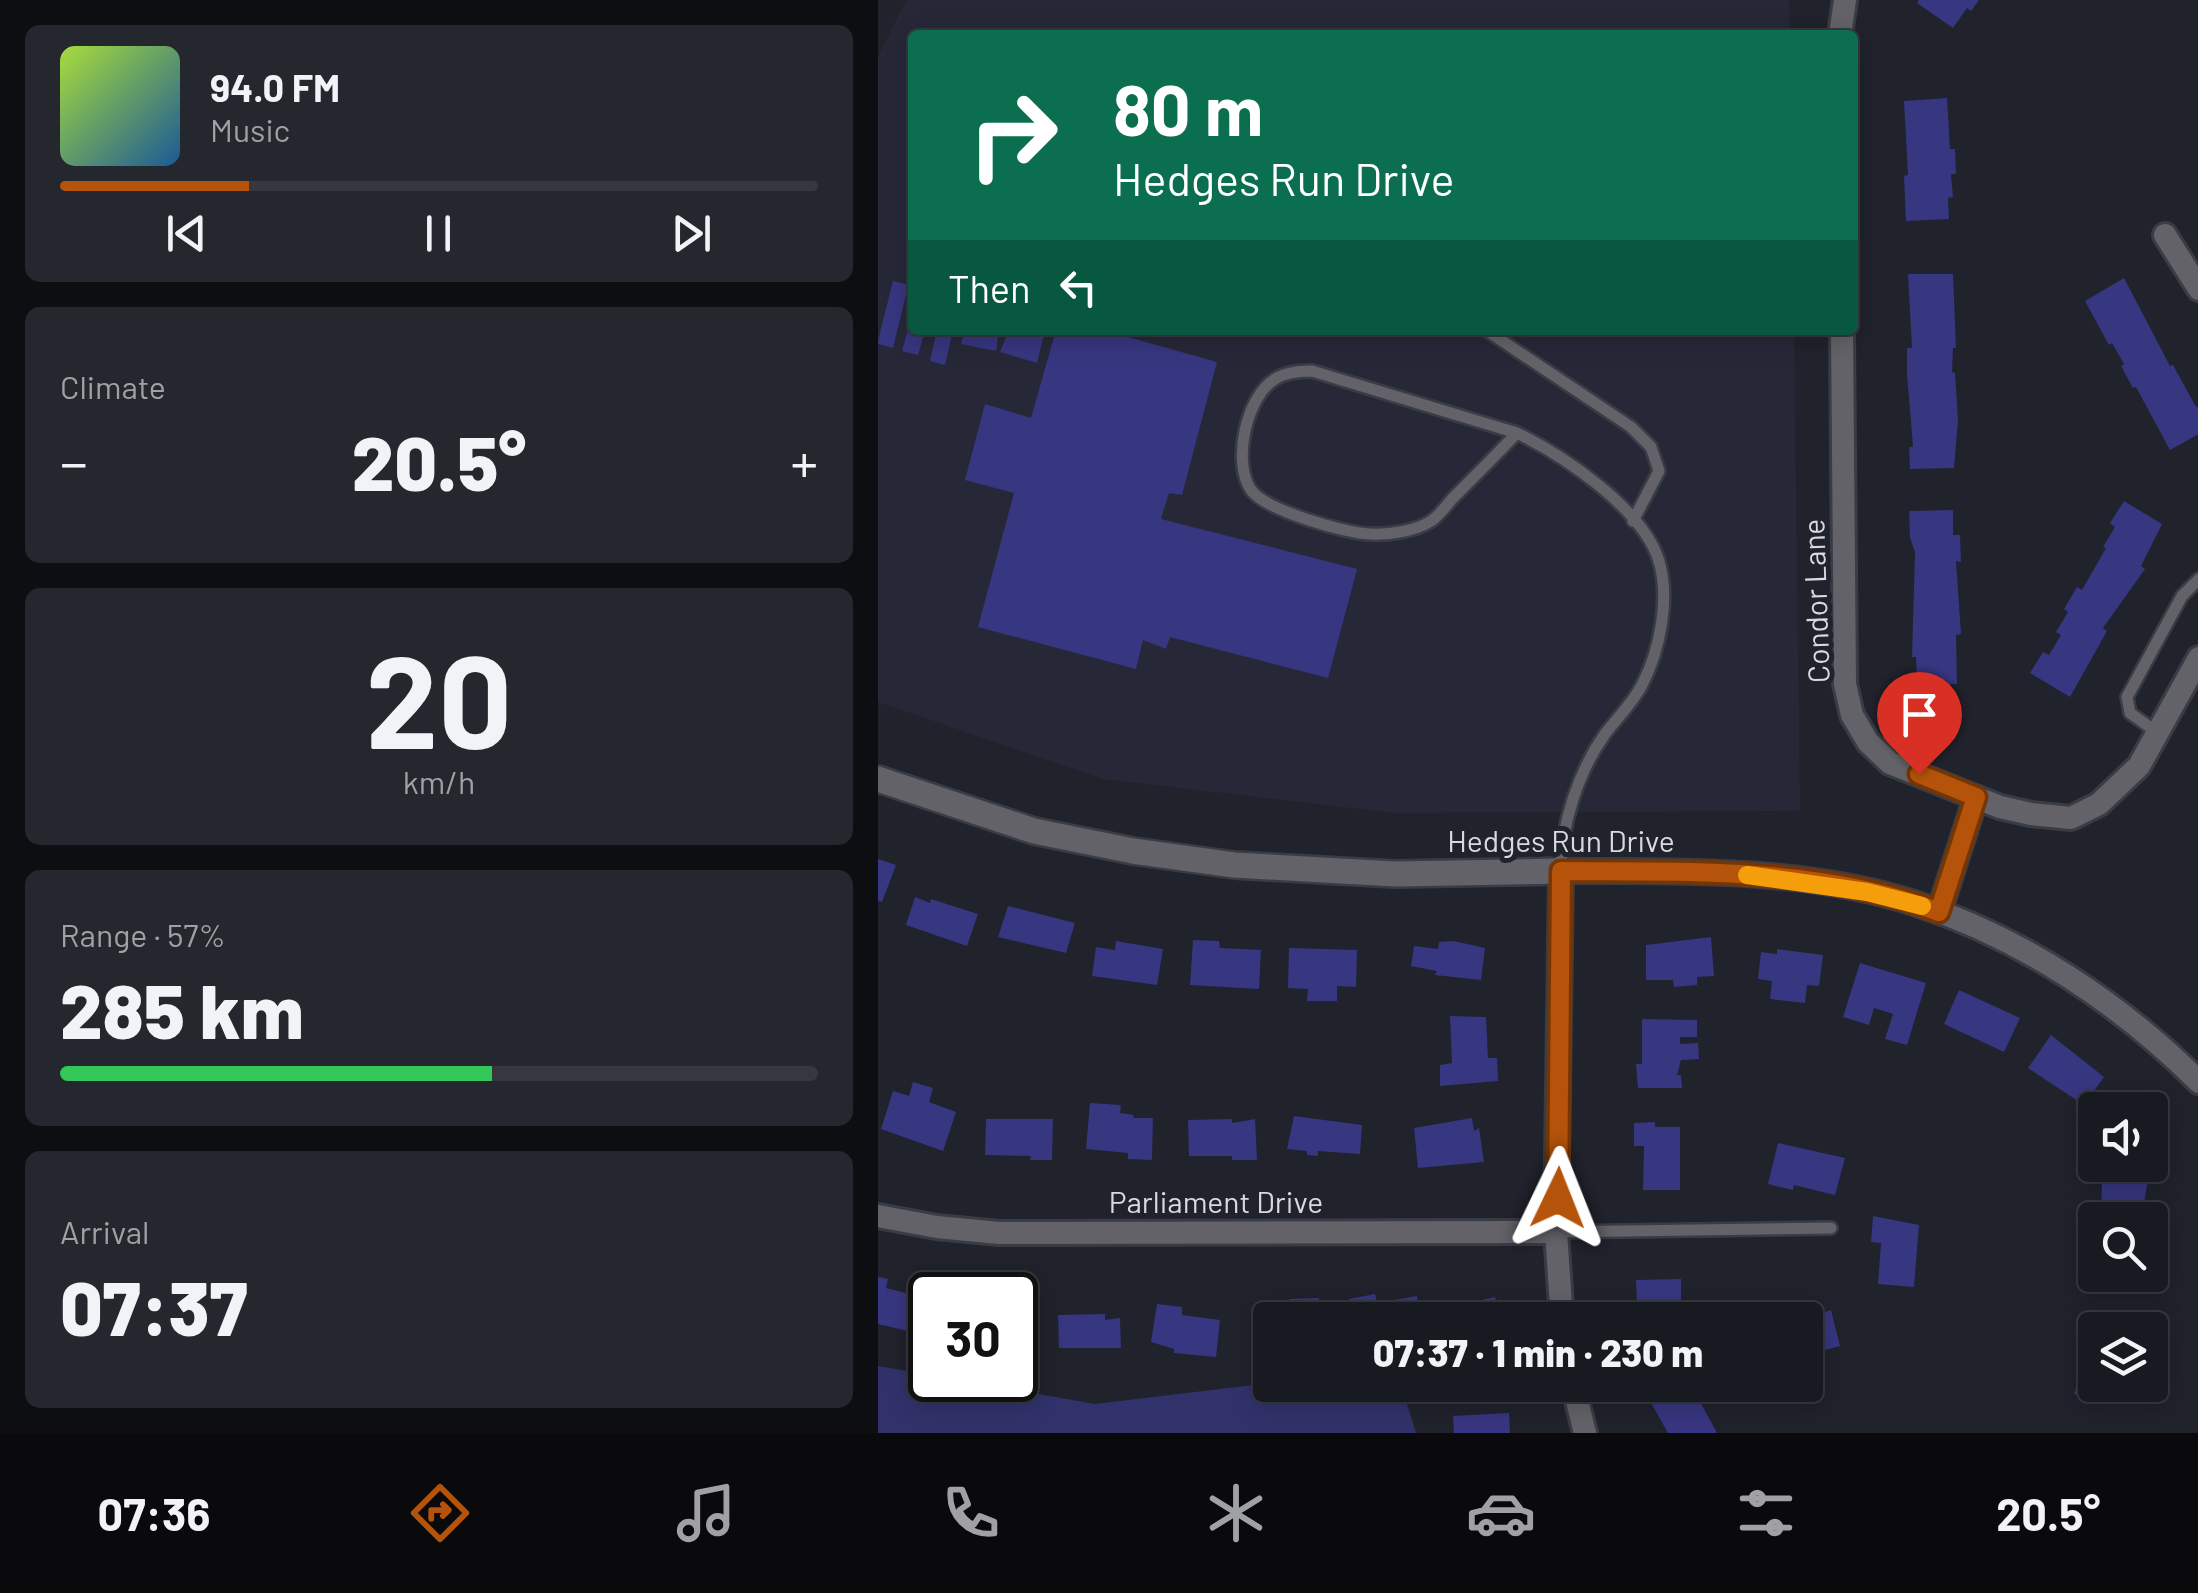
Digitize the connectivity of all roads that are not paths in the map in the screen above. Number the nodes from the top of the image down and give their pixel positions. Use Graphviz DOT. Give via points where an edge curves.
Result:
graph roads {
  1 [pos="1845,0"];
  2 [pos="1841,30"];
  3 [pos="2165,235"];
  4 [pos="2198,289"];
  5 [pos="1493,335"];
  6 [pos="1842,335"];
  7 [pos="1517,433"];
  8 [pos="1633,521"];
  9 [pos="2198,580"];
  10 [pos="2198,658"];
  11 [pos="2158,733"];
  12 [pos="878,778"];
  13 [pos="1976,797"];
  14 [pos="1561,871"];
  15 [pos="1939,912"];
  16 [pos="2198,1082"];
  17 [pos="878,1216"];
  18 [pos="1831,1228"];
  19 [pos="1556,1232"];
  20 [pos="1561,1302"];
  21 [pos="1578,1402"];
  22 [pos="1585,1433"];
  1 -- 2 [label="street"];
  3 -- 4 [label="street"];
  5 -- 8 [label="lane" via="1651,447 1658,472"];
  6 -- 13 [label="street, Condor Lane" via="1846,684 1852,715 1890,762"];
  7 -- 7 [label="lane" via="1312,371 1293,372 1257,397 1240,450 1241,470 1272,508 1366,534 1390,534 1430,521"];
  7 -- 8 [label="lane" via="1569,461"];
  8 -- 14 [label="lane" via="1658,558 1659,636 1642,684 1589,763 1573,802"];
  9 -- 11 [label="lane" via="2182,596 2127,698 2130,713"];
  10 -- 11 [label="street, Condor Lane"];
  11 -- 13 [label="street, Condor Lane" via="2119,789 2071,818"];
  12 -- 14 [label="street, Hedges Run Drive" via="1034,831 1234,865 1365,873"];
  13 -- 15 [label="street"];
  14 -- 15 [label="street, Hedges Run Drive" via="1786,878"];
  14 -- 19 [label="street"];
  15 -- 16 [label="street, Hedges Run Drive" via="2065,975 2131,1021"];
  17 -- 19 [label="street, Parliament Drive" via="999,1233"];
  18 -- 19 [label="lane"];
  19 -- 20 [label="street"];
  21 -- 22 [label="street"];
}
